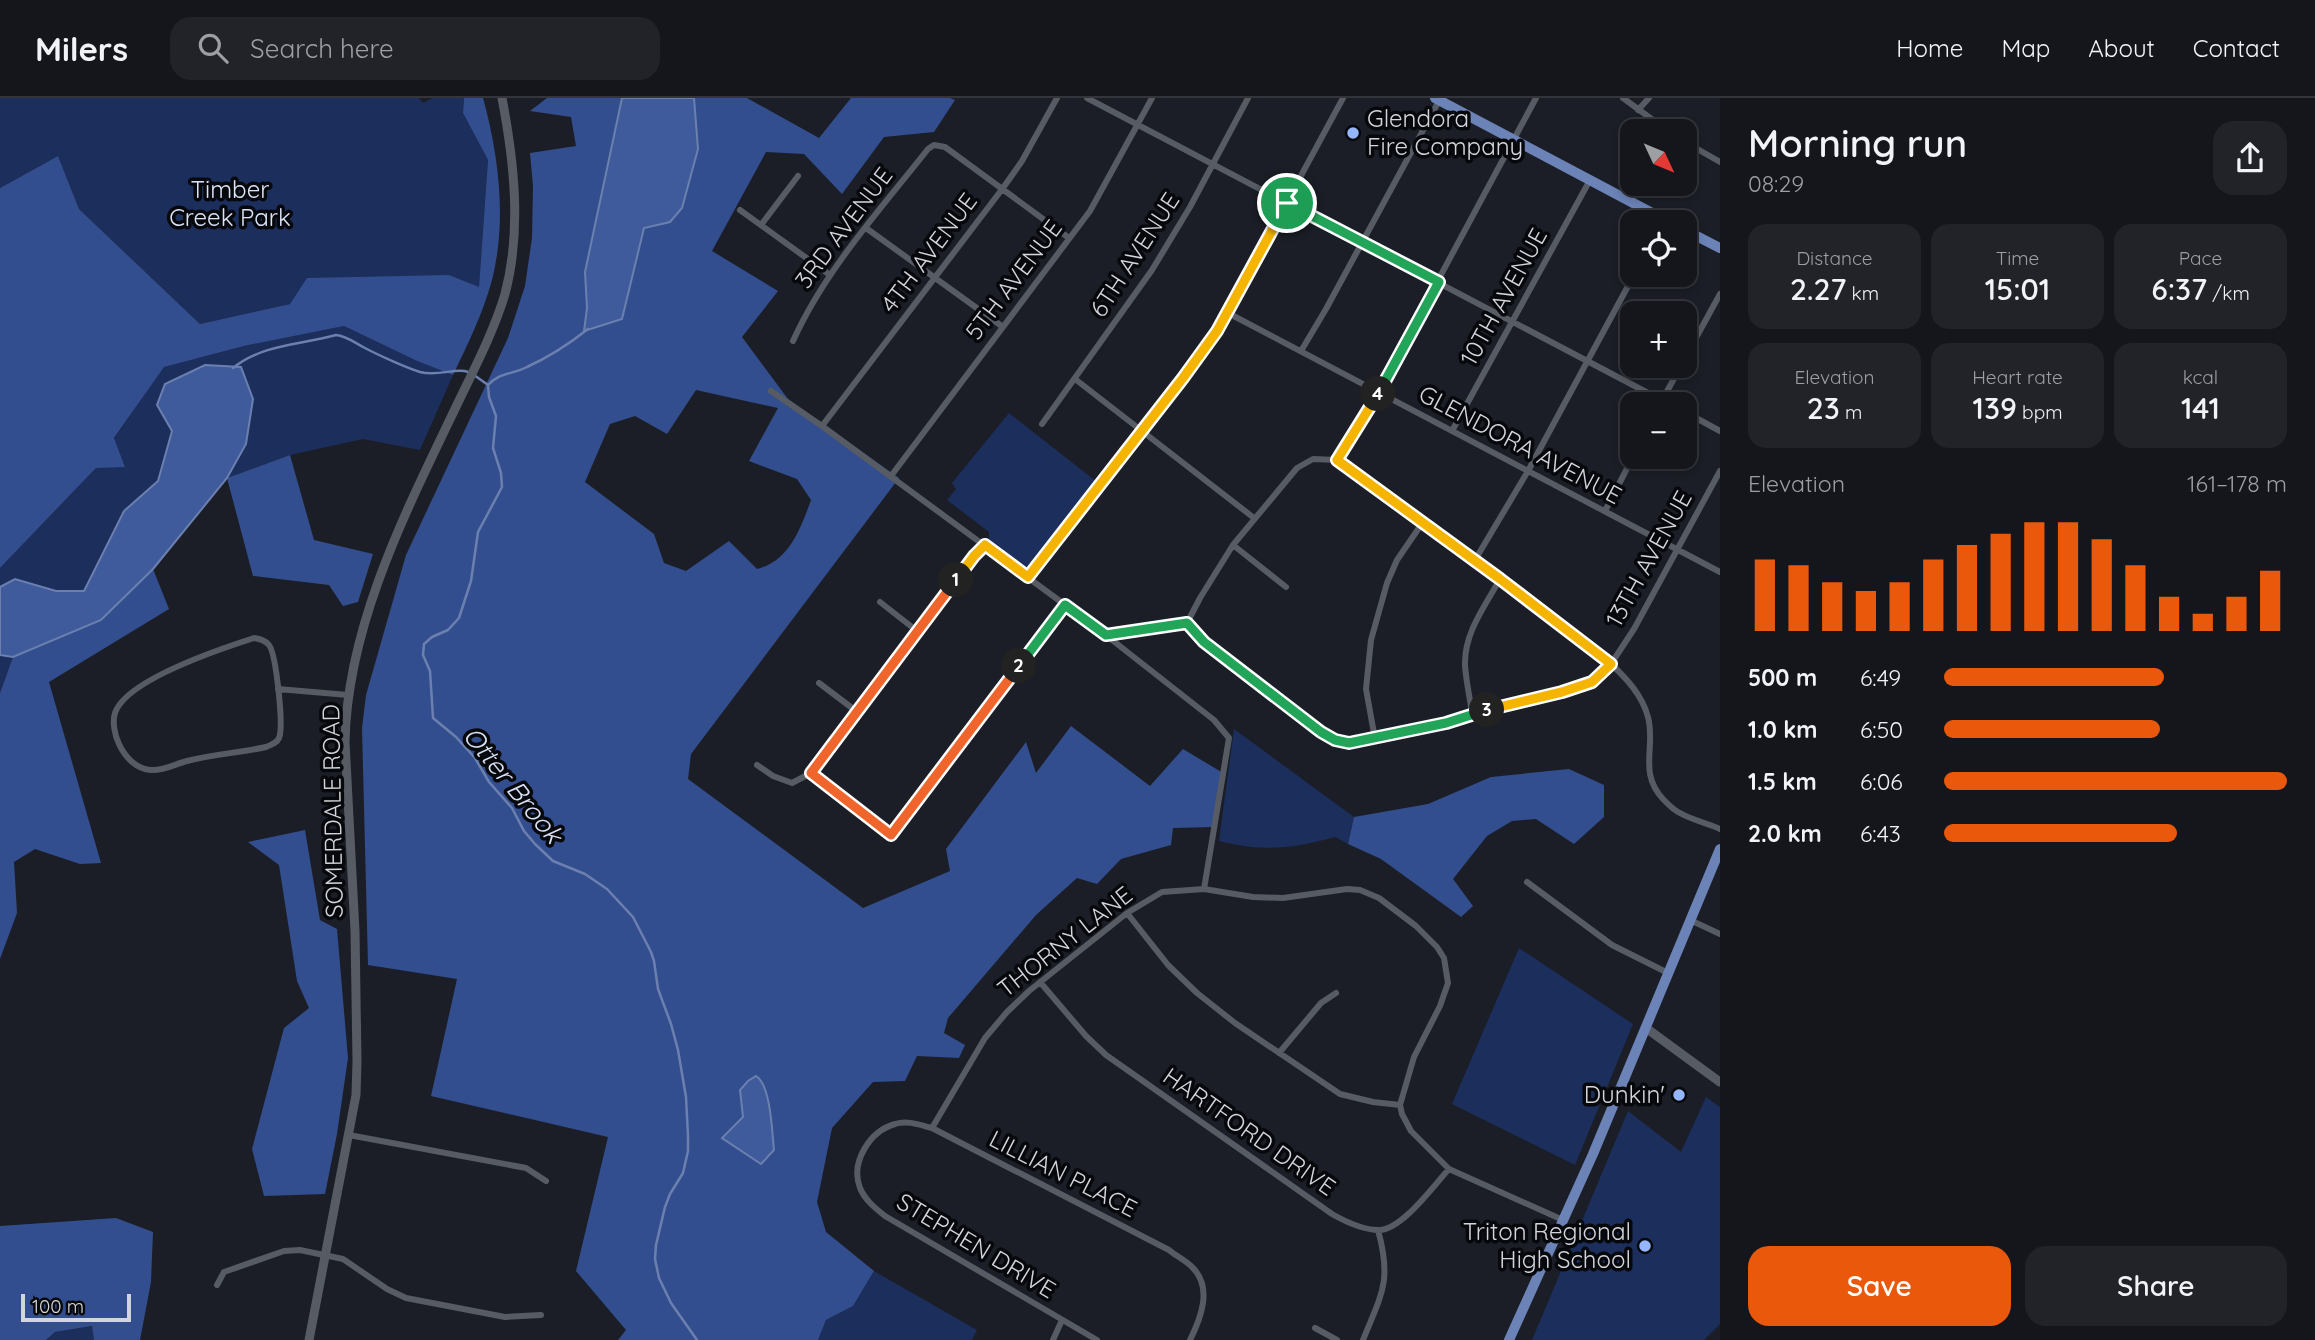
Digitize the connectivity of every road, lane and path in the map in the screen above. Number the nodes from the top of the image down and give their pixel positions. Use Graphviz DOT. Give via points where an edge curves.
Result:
graph roads {
  1 [pos="502,98"];
  2 [pos="1057,98"];
  3 [pos="1087,98"];
  4 [pos="1153,98"];
  5 [pos="1248,98"];
  6 [pos="1343,98"];
  7 [pos="1536,98"];
  8 [pos="1623,98"];
  9 [pos="1649,98"];
  10 [pos="1438,99"];
  11 [pos="1638,110"];
  12 [pos="1651,119"];
  13 [pos="1138,124"];
  14 [pos="1515,141"];
  15 [pos="1698,149"];
  16 [pos="1720,162"];
  17 [pos="1213,165"];
  18 [pos="798,176"];
  19 [pos="1590,180"];
  20 [pos="1003,188"];
  21 [pos="1287,203"];
  22 [pos="1645,210"];
  23 [pos="740,211"];
  24 [pos="761,225"];
  25 [pos="866,228"];
  26 [pos="1697,236"];
  27 [pos="1069,238"];
  28 [pos="1363,242"];
  29 [pos="1720,248"];
  30 [pos="830,275"];
  31 [pos="935,278"];
  32 [pos="1439,282"];
  33 [pos="1627,287"];
  34 [pos="1720,294"];
  35 [pos="1228,313"];
  36 [pos="1513,321"];
  37 [pos="1003,327"];
  38 [pos="1697,336"];
  39 [pos="793,341"];
  40 [pos="1301,351"];
  41 [pos="1587,361"];
  42 [pos="1075,380"];
  43 [pos="771,391"];
  44 [pos="1378,392"];
  45 [pos="1643,392"];
  46 [pos="1697,418"];
  47 [pos="1042,424"];
  48 [pos="822,426"];
  49 [pos="1720,430"];
  50 [pos="1452,431"];
  51 [pos="1140,432"];
  52 [pos="1337,460"];
  53 [pos="1627,469"];
  54 [pos="1528,471"];
  55 [pos="1720,471"];
  56 [pos="891,476"];
  57 [pos="1605,511"];
  58 [pos="1255,518"];
  59 [pos="1423,522"];
  60 [pos="985,545"];
  61 [pos="1233,545"];
  62 [pos="1677,549"];
  63 [pos="1475,560"];
  64 [pos="1720,572"];
  65 [pos="1028,577"];
  66 [pos="1500,579"];
  67 [pos="1286,587"];
  68 [pos="880,601"];
  69 [pos="1065,605"];
  70 [pos="1187,623"];
  71 [pos="917,631"];
  72 [pos="1106,635"];
  73 [pos="1611,664"];
  74 [pos="819,683"];
  75 [pos="278,689"];
  76 [pos="348,695"];
  77 [pos="856,711"];
  78 [pos="1472,714"];
  79 [pos="1375,739"];
  80 [pos="757,765"];
  81 [pos="811,773"];
  82 [pos="1720,829"];
  83 [pos="1720,849"];
  84 [pos="1527,882"];
  85 [pos="1204,890"];
  86 [pos="1127,913"];
  87 [pos="1690,920"];
  88 [pos="1720,934"];
  89 [pos="1668,973"];
  90 [pos="1040,982"];
  91 [pos="1336,993"];
  92 [pos="1646,1028"];
  93 [pos="1279,1053"];
  94 [pos="1720,1082"];
  95 [pos="1400,1105"];
  96 [pos="932,1128"];
  97 [pos="349,1135"];
  98 [pos="858,1169"];
  99 [pos="1448,1169"];
  100 [pos="546,1181"];
  101 [pos="1563,1220"];
  102 [pos="1378,1230"];
  103 [pos="326,1255"];
  104 [pos="217,1285"];
  105 [pos="541,1315"];
  106 [pos="1062,1320"];
  107 [pos="1315,1328"];
  108 [pos="309,1340"];
  109 [pos="1053,1340"];
  110 [pos="1097,1340"];
  111 [pos="1190,1340"];
  112 [pos="1337,1340"];
  113 [pos="1363,1340"];
  114 [pos="1510,1340"];
  1 -- 76 [label="main road, SOMERDALE ROAD" via="515,192 505,293 380,576"];
  2 -- 20 [label="street, 4TH AVENUE"];
  3 -- 13 [label="street"];
  4 -- 13 [label="street, 5TH AVENUE"];
  5 -- 17 [label="street, 6TH AVENUE"];
  6 -- 21 [label="street"];
  7 -- 14 [label="street"];
  8 -- 11 [label="street"];
  9 -- 11 [label="street"];
  10 -- 14 [label="main road"];
  10 -- 28 [label="street"];
  11 -- 12 [label="street"];
  13 -- 17 [label="street"];
  13 -- 27 [label="street, 5TH AVENUE" via="1090,211"];
  14 -- 19 [label="main road"];
  14 -- 32 [label="street"];
  15 -- 16 [label="street"];
  17 -- 21 [label="street"];
  17 -- 42 [label="street, 6TH AVENUE" via="1152,270"];
  18 -- 24 [label="street"];
  19 -- 22 [label="main road"];
  19 -- 36 [label="street, 10TH AVENUE"];
  20 -- 25 [label="street, 3RD AVENUE" via="945,147 934,145"];
  20 -- 27 [label="street"];
  20 -- 31 [label="street, 4TH AVENUE"];
  21 -- 28 [label="street"];
  21 -- 35 [label="street"];
  23 -- 24 [label="street"];
  24 -- 30 [label="street"];
  25 -- 30 [label="street, 3RD AVENUE"];
  25 -- 31 [label="street"];
  26 -- 29 [label="main road"];
  27 -- 37 [label="street, 5TH AVENUE"];
  28 -- 32 [label="street"];
  28 -- 40 [label="street"];
  30 -- 39 [label="street, 3RD AVENUE"];
  31 -- 37 [label="street"];
  31 -- 48 [label="street, 4TH AVENUE"];
  32 -- 36 [label="street"];
  32 -- 44 [label="street"];
  33 -- 41 [label="street"];
  34 -- 38 [label="street"];
  35 -- 40 [label="street, GLENDORA AVENUE"];
  35 -- 51 [label="street"];
  36 -- 41 [label="street"];
  36 -- 50 [label="street, 10TH AVENUE"];
  37 -- 56 [label="street, 5TH AVENUE"];
  40 -- 44 [label="street, GLENDORA AVENUE"];
  41 -- 45 [label="street"];
  41 -- 54 [label="street"];
  42 -- 47 [label="street, 6TH AVENUE"];
  42 -- 51 [label="street"];
  43 -- 48 [label="street"];
  44 -- 50 [label="street, GLENDORA AVENUE"];
  44 -- 52 [label="street"];
  46 -- 49 [label="street"];
  48 -- 56 [label="street"];
  50 -- 54 [label="street, GLENDORA AVENUE"];
  51 -- 58 [label="street"];
  51 -- 65 [label="street"];
  52 -- 58 [label="street" via="1304,462"];
  52 -- 59 [label="street"];
  53 -- 57 [label="street"];
  54 -- 57 [label="street, GLENDORA AVENUE"];
  54 -- 63 [label="street"];
  55 -- 62 [label="street, 13TH AVENUE"];
  56 -- 60 [label="street"];
  57 -- 62 [label="street, GLENDORA AVENUE"];
  58 -- 61 [label="street"];
  59 -- 63 [label="street"];
  59 -- 79 [label="street" via="1397,560 1371,640 1366,689"];
  60 -- 65 [label="street"];
  60 -- 71 [label="street"];
  61 -- 67 [label="street"];
  61 -- 70 [label="street"];
  62 -- 64 [label="street, GLENDORA AVENUE"];
  62 -- 73 [label="street, 13TH AVENUE"];
  63 -- 66 [label="street"];
  65 -- 69 [label="street"];
  66 -- 73 [label="street"];
  66 -- 78 [label="street" via="1467,646"];
  68 -- 71 [label="street"];
  69 -- 72 [label="street"];
  69 -- 81 [label="street" via="891,835"];
  70 -- 72 [label="street"];
  70 -- 79 [label="street" via="1204,642 1321,732 1349,743"];
  71 -- 77 [label="street"];
  72 -- 85 [label="street" via="1213,720 1229,738"];
  73 -- 78 [label="street" via="1592,682"];
  73 -- 82 [label="street" via="1628,680 1647,715 1652,785 1679,813"];
  74 -- 77 [label="street"];
  75 -- 75 [label="street" via="279,737 266,747 152,770 130,761 118,743 115,713 122,702 163,673 216,650 254,638 262,640 271,648"];
  75 -- 76 [label="street"];
  76 -- 97 [label="main road, SOMERDALE ROAD" via="345,742 357,1060"];
  77 -- 81 [label="street"];
  78 -- 79 [label="street"];
  80 -- 81 [label="street" via="792,783"];
  83 -- 87 [label="main road"];
  84 -- 89 [label="street" via="1612,945"];
  85 -- 86 [label="street, THORNY LANE" via="1162,892"];
  85 -- 95 [label="street" via="1283,898 1360,890 1379,898 1437,947 1448,983 1414,1056"];
  86 -- 90 [label="street, THORNY LANE"];
  86 -- 93 [label="street" via="1197,993"];
  87 -- 88 [label="street"];
  87 -- 89 [label="main road"];
  89 -- 92 [label="main road"];
  90 -- 96 [label="street, THORNY LANE" via="985,1038"];
  90 -- 102 [label="street, HARTFORD DRIVE" via="1105,1055 1332,1214 1350,1224"];
  91 -- 93 [label="street" via="1321,1003"];
  92 -- 94 [label="main road"];
  92 -- 101 [label="main road"];
  93 -- 95 [label="street" via="1340,1094"];
  95 -- 99 [label="street" via="1410,1132"];
  96 -- 98 [label="street, LILLIAN PLACE" via="914,1123 888,1127 867,1143"];
  96 -- 111 [label="street, LILLIAN PLACE" via="1169,1250 1192,1267 1203,1289 1203,1308"];
  97 -- 100 [label="street" via="526,1168"];
  97 -- 103 [label="main road, SOMERDALE ROAD"];
  98 -- 106 [label="street, STEPHEN DRIVE" via="863,1195 885,1216"];
  99 -- 101 [label="street"];
  99 -- 102 [label="street" via="1400,1221"];
  101 -- 114 [label="main road"];
  102 -- 113 [label="street" via="1387,1272"];
  103 -- 104 [label="street" via="284,1251 224,1272"];
  103 -- 105 [label="street" via="343,1259 406,1298 505,1317"];
  103 -- 108 [label="main road, SOMERDALE ROAD"];
  106 -- 109 [label="street"];
  106 -- 110 [label="street, STEPHEN DRIVE"];
  107 -- 112 [label="street"];
}
